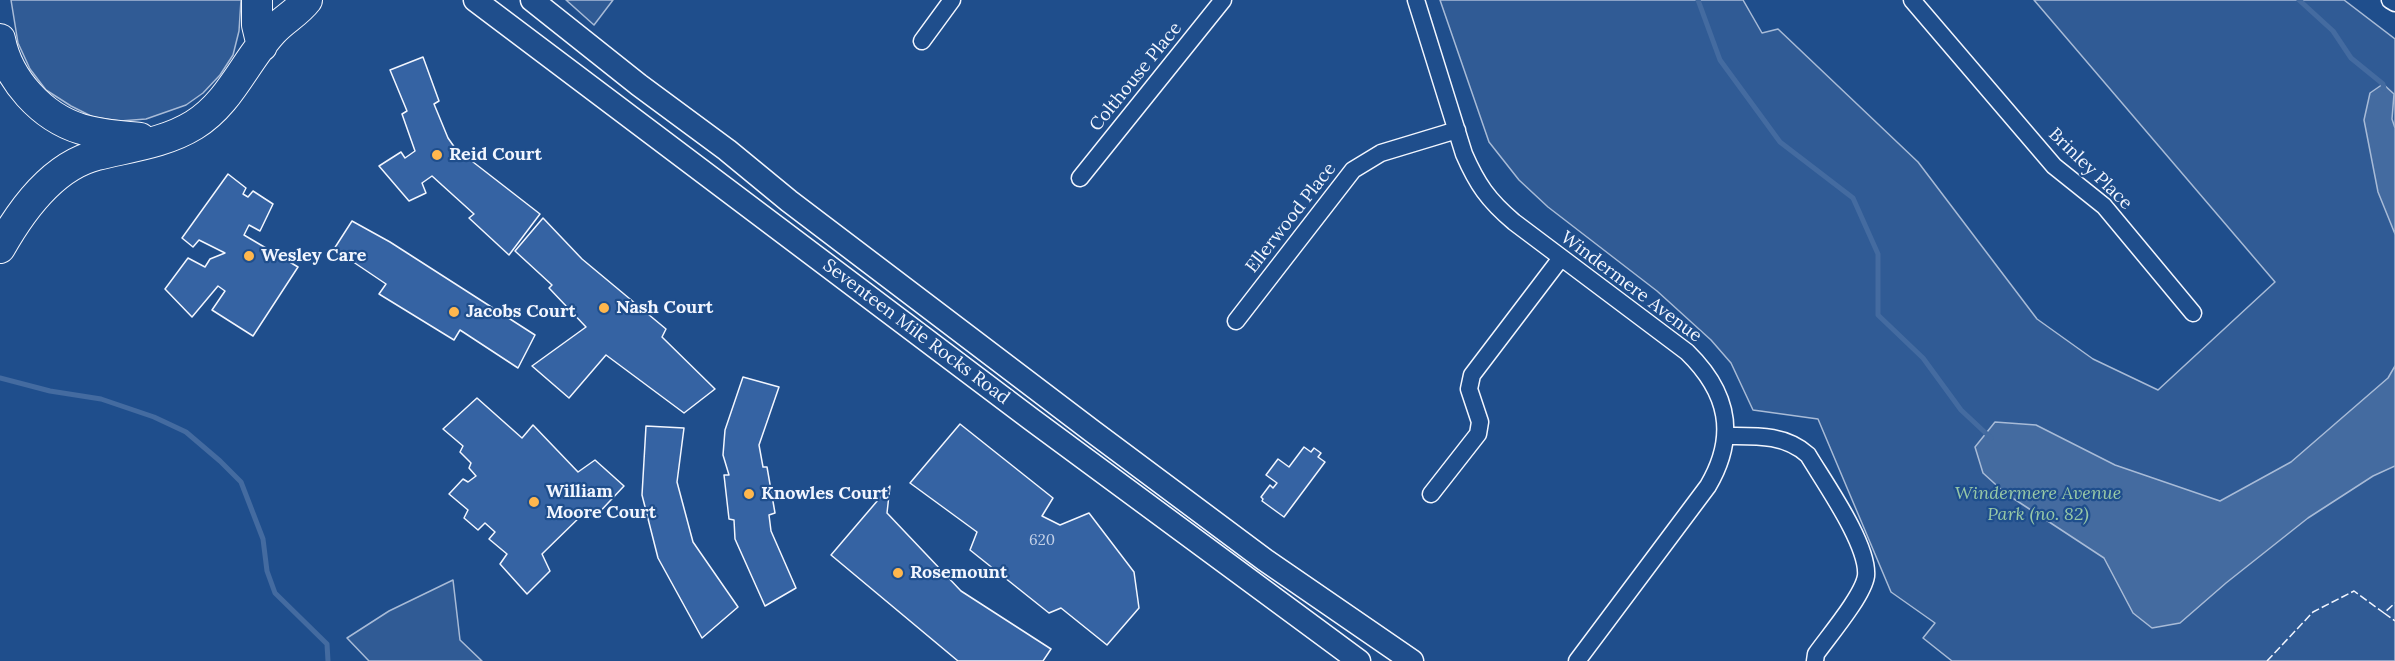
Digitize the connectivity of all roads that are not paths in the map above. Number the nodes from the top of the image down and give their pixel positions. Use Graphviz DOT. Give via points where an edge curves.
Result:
graph roads {
  1 [pos="257,0"];
  2 [pos="279,0"];
  3 [pos="307,0"];
  4 [pos="475,0"];
  5 [pos="532,0"];
  6 [pos="952,0"];
  7 [pos="1223,0"];
  8 [pos="1416,0"];
  9 [pos="1912,0"];
  10 [pos="2390,0"];
  11 [pos="2395,3"];
  12 [pos="268,38"];
  13 [pos="0,39"];
  14 [pos="922,41"];
  15 [pos="1457,130"];
  16 [pos="155,140"];
  17 [pos="1080,178"];
  18 [pos="0,248"];
  19 [pos="1562,258"];
  20 [pos="2193,313"];
  21 [pos="1236,321"];
  22 [pos="1726,436"];
  23 [pos="1431,494"];
  24 [pos="1359,661"];
  25 [pos="1412,661"];
  26 [pos="1577,661"];
  27 [pos="1815,661"];
  1 -- 12 [label="highway" via="257,25"];
  2 -- 12 [label="highway"];
  3 -- 12 [label="highway"];
  4 -- 24 [label="main road, Seventeen Mile Rocks Road"];
  5 -- 25 [label="main road, Seventeen Mile Rocks Road" via="1092,431 1264,560"];
  6 -- 14 [label="street"];
  7 -- 17 [label="street, Colthouse Place"];
  8 -- 15 [label="street, Windermere Avenue"];
  9 -- 20 [label="street, Brinley Place" via="2054,166 2104,206"];
  10 -- 11 [label="street"];
  12 -- 16 [label="highway" via="210,113 193,126"];
  13 -- 16 [label="highway" via="18,81 55,117 96,133"];
  15 -- 19 [label="street, Windermere Avenue" via="1472,173 1488,199"];
  15 -- 21 [label="street, Ellerwood Place" via="1381,153 1353,170"];
  16 -- 18 [label="highway" via="94,156 57,175 38,193"];
  19 -- 22 [label="street, Windermere Avenue" via="1698,363 1716,388"];
  19 -- 23 [label="street" via="1472,375 1469,389 1480,422 1478,434"];
  22 -- 26 [label="street, Windermere Avenue" via="1721,460 1708,486"];
  22 -- 27 [label="street" via="1780,438 1800,448 1808,455 1861,548 1866,575 1859,594 1816,654"];
}
